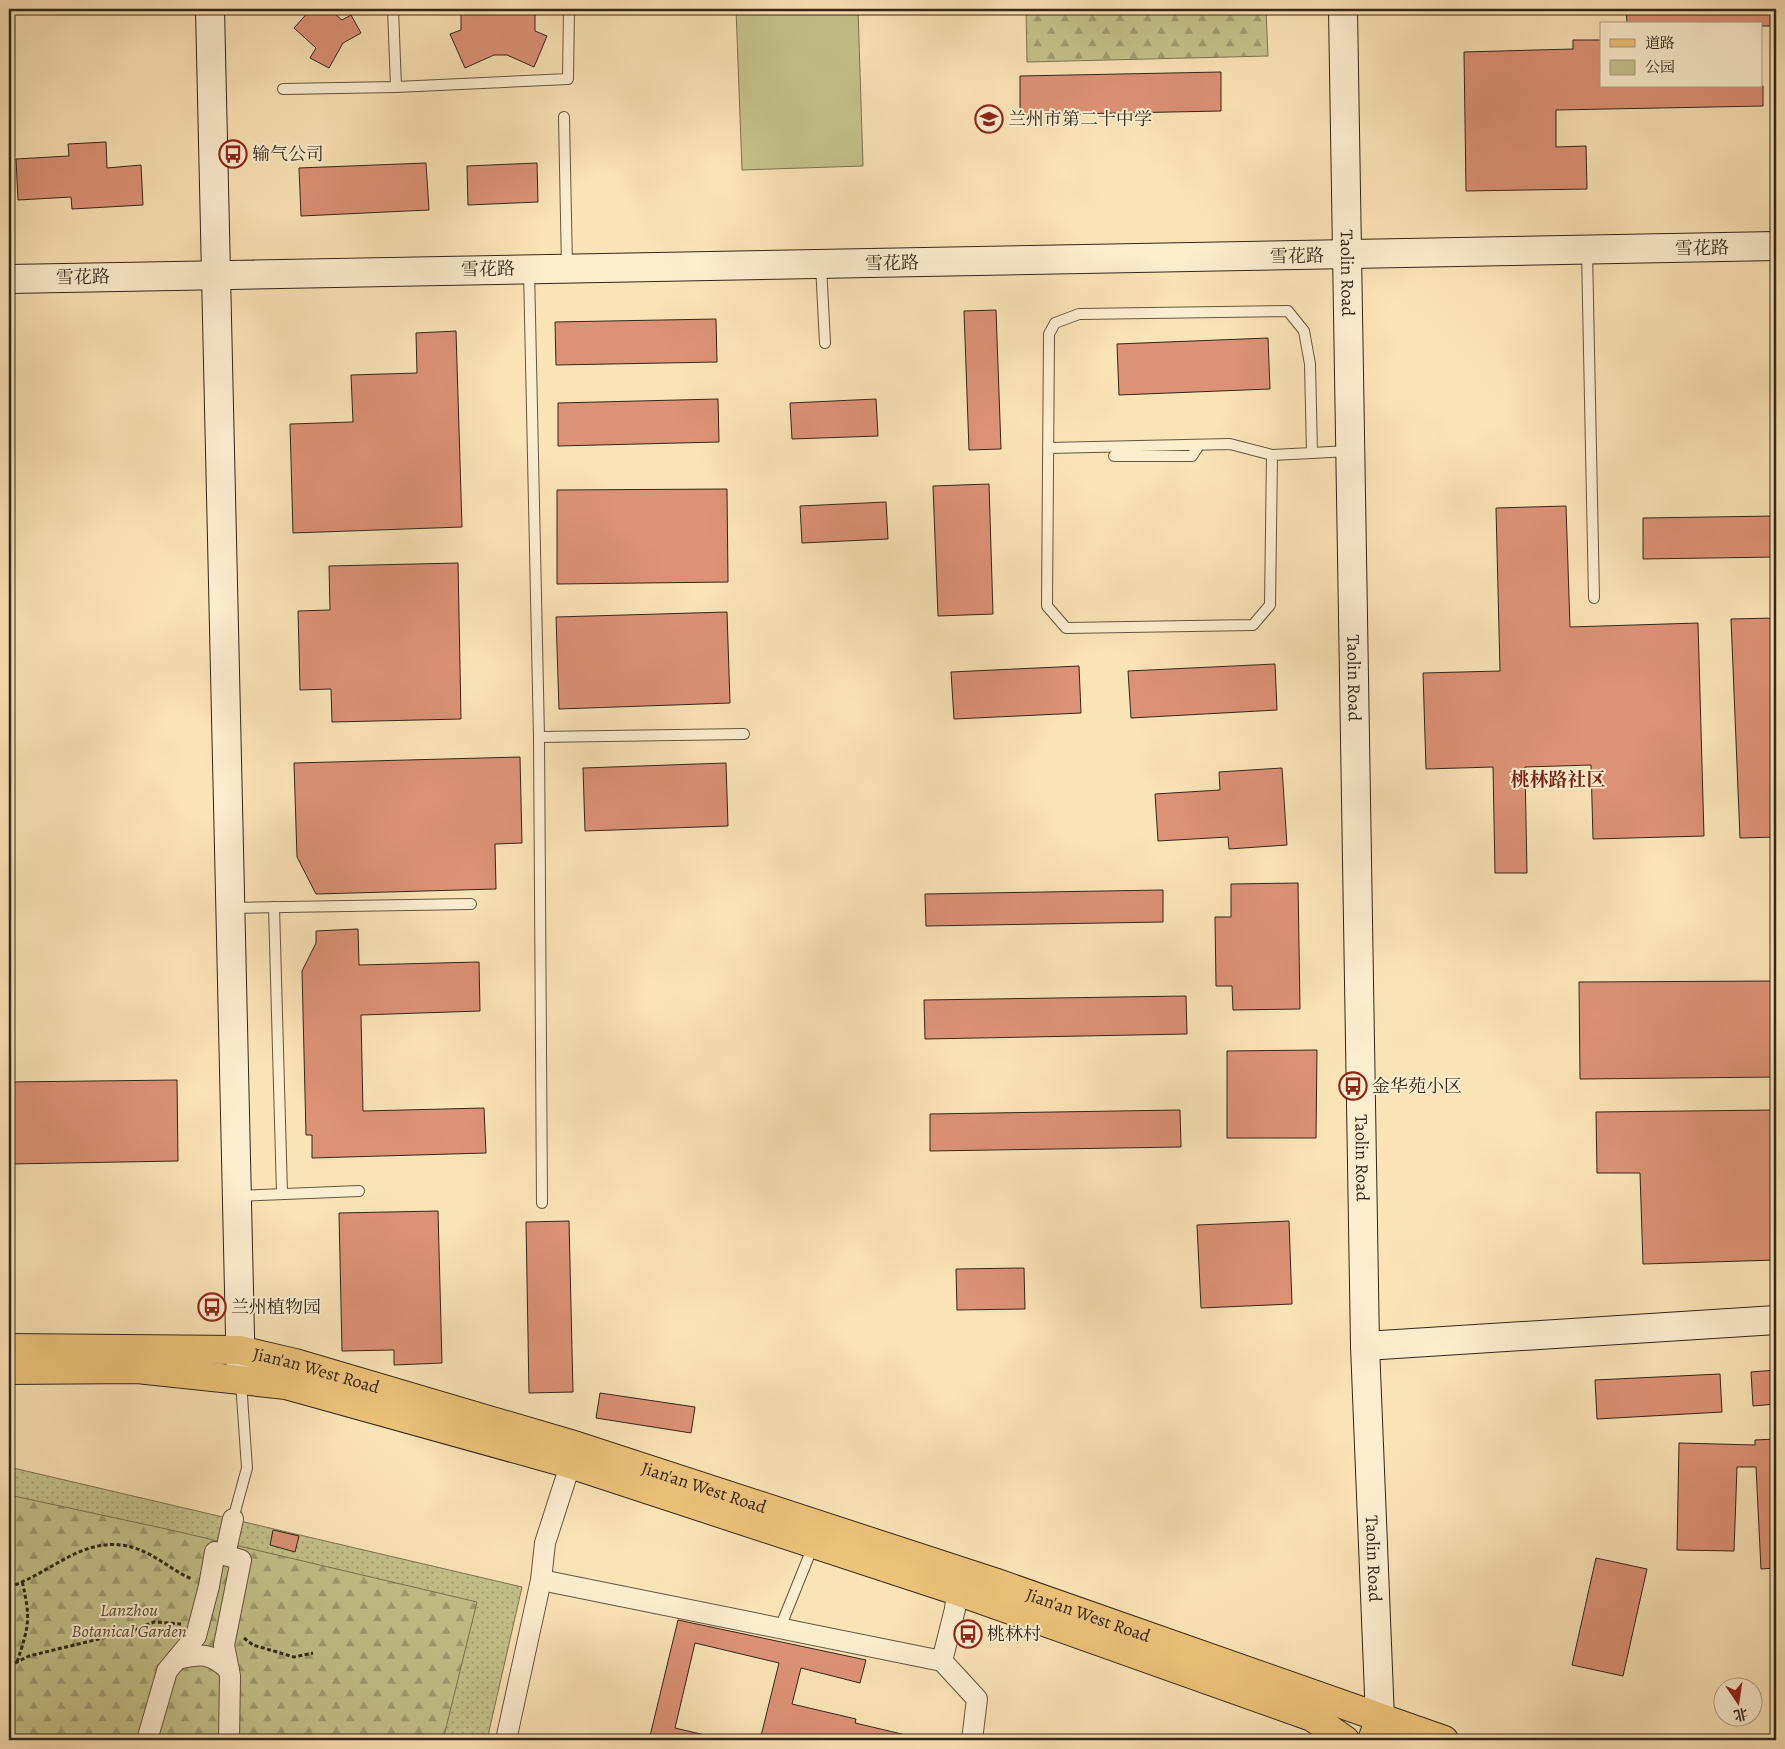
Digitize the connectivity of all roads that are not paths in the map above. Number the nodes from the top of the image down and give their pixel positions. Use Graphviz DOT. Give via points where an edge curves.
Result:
graph roads {
  1 [pos="210,9"];
  2 [pos="393,9"];
  3 [pos="569,9"];
  4 [pos="1343,9"];
  5 [pos="396,87"];
  6 [pos="283,89"];
  7 [pos="564,117"];
  8 [pos="1776,246"];
  9 [pos="1587,250"];
  10 [pos="1349,255"];
  11 [pos="821,264"];
  12 [pos="529,268"];
  13 [pos="568,268"];
  14 [pos="216,273"];
  15 [pos="9,279"];
  16 [pos="825,343"];
  17 [pos="1199,445"];
  18 [pos="1048,448"];
  19 [pos="1352,451"];
  20 [pos="1312,453"];
  21 [pos="1272,454"];
  22 [pos="1114,456"];
  23 [pos="1594,598"];
  24 [pos="744,734"];
  25 [pos="539,737"];
  26 [pos="471,904"];
  27 [pos="274,907"];
  28 [pos="230,908"];
  29 [pos="359,1191"];
  30 [pos="282,1193"];
  31 [pos="236,1196"];
  32 [pos="542,1202"];
  33 [pos="1776,1320"];
  34 [pos="1366,1346"];
  35 [pos="9,1348"];
  36 [pos="239,1350"];
  37 [pos="9,1370"];
  38 [pos="241,1379"];
  39 [pos="573,1455"];
  40 [pos="233,1518"];
  41 [pos="814,1544"];
  42 [pos="225,1555"];
  43 [pos="541,1580"];
  44 [pos="957,1591"];
  45 [pos="780,1628"];
  46 [pos="177,1659"];
  47 [pos="942,1661"];
  48 [pos="229,1670"];
  49 [pos="1376,1729"];
  50 [pos="147,1740"];
  51 [pos="229,1740"];
  52 [pos="506,1740"];
  53 [pos="972,1740"];
  54 [pos="1345,1740"];
  55 [pos="1444,1740"];
  1 -- 14 [label="street"];
  2 -- 5 [label="lane"];
  3 -- 5 [label="lane" via="568,79"];
  4 -- 10 [label="street, Taolin Road"];
  5 -- 6 [label="lane"];
  7 -- 13 [label="lane"];
  8 -- 9 [label="street, 雪花路"];
  9 -- 10 [label="street, 雪花路"];
  9 -- 23 [label="lane"];
  10 -- 11 [label="street, 雪花路"];
  10 -- 19 [label="street, Taolin Road"];
  11 -- 13 [label="street, 雪花路"];
  11 -- 16 [label="lane"];
  12 -- 13 [label="street, 雪花路"];
  12 -- 14 [label="street, 雪花路"];
  12 -- 25 [label="lane"];
  14 -- 15 [label="street, 雪花路"];
  14 -- 28 [label="street"];
  17 -- 18 [label="lane"];
  17 -- 21 [label="lane" via="1230,444"];
  17 -- 22 [label="lane" via="1192,456"];
  18 -- 20 [label="lane" via="1049,334 1055,323 1079,314 1288,311 1304,331 1310,364"];
  18 -- 21 [label="lane" via="1047,606 1066,628 1253,625 1270,605"];
  19 -- 20 [label="lane"];
  19 -- 34 [label="street, Taolin Road"];
  20 -- 21 [label="lane"];
  24 -- 25 [label="lane"];
  25 -- 32 [label="lane"];
  26 -- 27 [label="lane"];
  27 -- 28 [label="lane"];
  27 -- 30 [label="lane"];
  28 -- 31 [label="street"];
  29 -- 30 [label="lane"];
  30 -- 31 [label="lane"];
  31 -- 36 [label="street"];
  33 -- 34 [label="street"];
  34 -- 49 [label="street, Taolin Road"];
  35 -- 36 [label="main road, Jian'an West Road"];
  36 -- 38 [label="street"];
  36 -- 39 [label="main road, Jian'an West Road" via="295,1363"];
  37 -- 38 [label="main road, Jian'an West Road" via="137,1369"];
  38 -- 39 [label="main road, Jian'an West Road" via="286,1385"];
  38 -- 40 [label="lane" via="247,1468"];
  39 -- 41 [label="main road, Jian'an West Road"];
  39 -- 43 [label="street" via="545,1543"];
  39 -- 49 [label="main road, Jian'an West Road" via="994,1582"];
  40 -- 42 [label="street"];
  41 -- 44 [label="main road, Jian'an West Road"];
  41 -- 45 [label="lane"];
  42 -- 46 [label="street" via="215,1552 196,1636"];
  42 -- 48 [label="street" via="241,1560 224,1645"];
  43 -- 45 [label="street"];
  43 -- 52 [label="street"];
  44 -- 47 [label="street"];
  44 -- 54 [label="main road, Jian'an West Road" via="1312,1717"];
  45 -- 47 [label="street"];
  46 -- 48 [label="street" via="200,1654 216,1658"];
  46 -- 50 [label="street" via="167,1671"];
  47 -- 53 [label="street" via="977,1699"];
  48 -- 51 [label="street"];
  49 -- 55 [label="main road, Jian'an West Road"];
}
